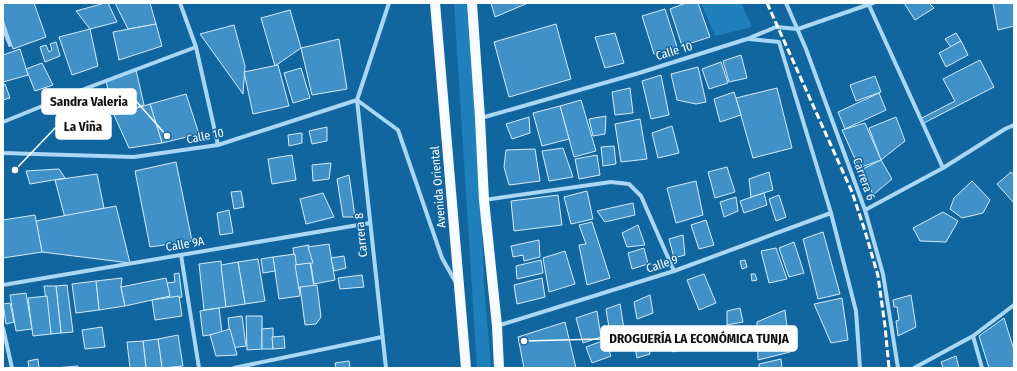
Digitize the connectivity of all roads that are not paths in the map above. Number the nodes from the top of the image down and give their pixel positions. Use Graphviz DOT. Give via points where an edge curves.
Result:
graph roads {
  1 [pos="180,3"];
  2 [pos="389,3"];
  3 [pos="435,3"];
  4 [pos="472,3"];
  5 [pos="786,3"];
  6 [pos="870,3"];
  7 [pos="3,26"];
  8 [pos="798,29"];
  9 [pos="747,39"];
  10 [pos="10,45"];
  11 [pos="196,47"];
  12 [pos="357,100"];
  13 [pos="480,118"];
  14 [pos="3,122"];
  15 [pos="1014,125"];
  16 [pos="218,145"];
  17 [pos="3,153"];
  18 [pos="943,168"];
  19 [pos="484,200"];
  20 [pos="864,210"];
  21 [pos="830,213"];
  22 [pos="370,223"];
  23 [pos="181,255"];
  24 [pos="674,271"];
  25 [pos="3,285"];
  26 [pos="460,290"];
  27 [pos="1014,305"];
  28 [pos="497,326"];
  29 [pos="3,328"];
  30 [pos="973,336"];
  31 [pos="382,337"];
  32 [pos="12,368"];
  33 [pos="199,368"];
  34 [pos="234,368"];
  35 [pos="386,368"];
  36 [pos="466,368"];
  37 [pos="499,368"];
  38 [pos="860,368"];
  39 [pos="898,368"];
  40 [pos="914,368"];
  41 [pos="982,368"];
  1 -- 11 [label="street"];
  2 -- 12 [label="street, Carrera 8"];
  3 -- 26 [label="main road, Avenida Oriental"];
  4 -- 13 [label="main road"];
  5 -- 8 [label="street, Carrera 6"];
  6 -- 8 [label="street, Calle 10"];
  6 -- 18 [label="street"];
  7 -- 10 [label="street"];
  8 -- 9 [label="street, Calle 10" via="776,27"];
  8 -- 20 [label="street, Carrera 6"];
  9 -- 13 [label="street, Calle 10"];
  9 -- 21 [label="street" via="779,42"];
  11 -- 14 [label="street"];
  11 -- 16 [label="street"];
  12 -- 16 [label="street, Calle 10"];
  12 -- 22 [label="street, Carrera 8"];
  12 -- 26 [label="street" via="398,130 442,258"];
  13 -- 19 [label="main road"];
  15 -- 18 [label="street"];
  16 -- 17 [label="street, Calle 10" via="134,157"];
  18 -- 20 [label="street"];
  19 -- 24 [label="street" via="611,182 629,184 641,196"];
  19 -- 28 [label="main road"];
  20 -- 39 [label="street, Carrera 6" via="882,274"];
  21 -- 24 [label="street, Calle 9"];
  21 -- 38 [label="street" via="856,311"];
  22 -- 23 [label="street, Calle 9A"];
  22 -- 31 [label="street, Carrera 8"];
  23 -- 25 [label="street, Calle 9A"];
  23 -- 33 [label="street"];
  24 -- 28 [label="street, Calle 9"];
  26 -- 36 [label="main road, Avenida Oriental"];
  27 -- 30 [label="street"];
  28 -- 37 [label="main road"];
  29 -- 32 [label="street"];
  30 -- 40 [label="street"];
  30 -- 41 [label="street"];
  31 -- 34 [label="street"];
  31 -- 35 [label="street, Carrera 8"];
}
